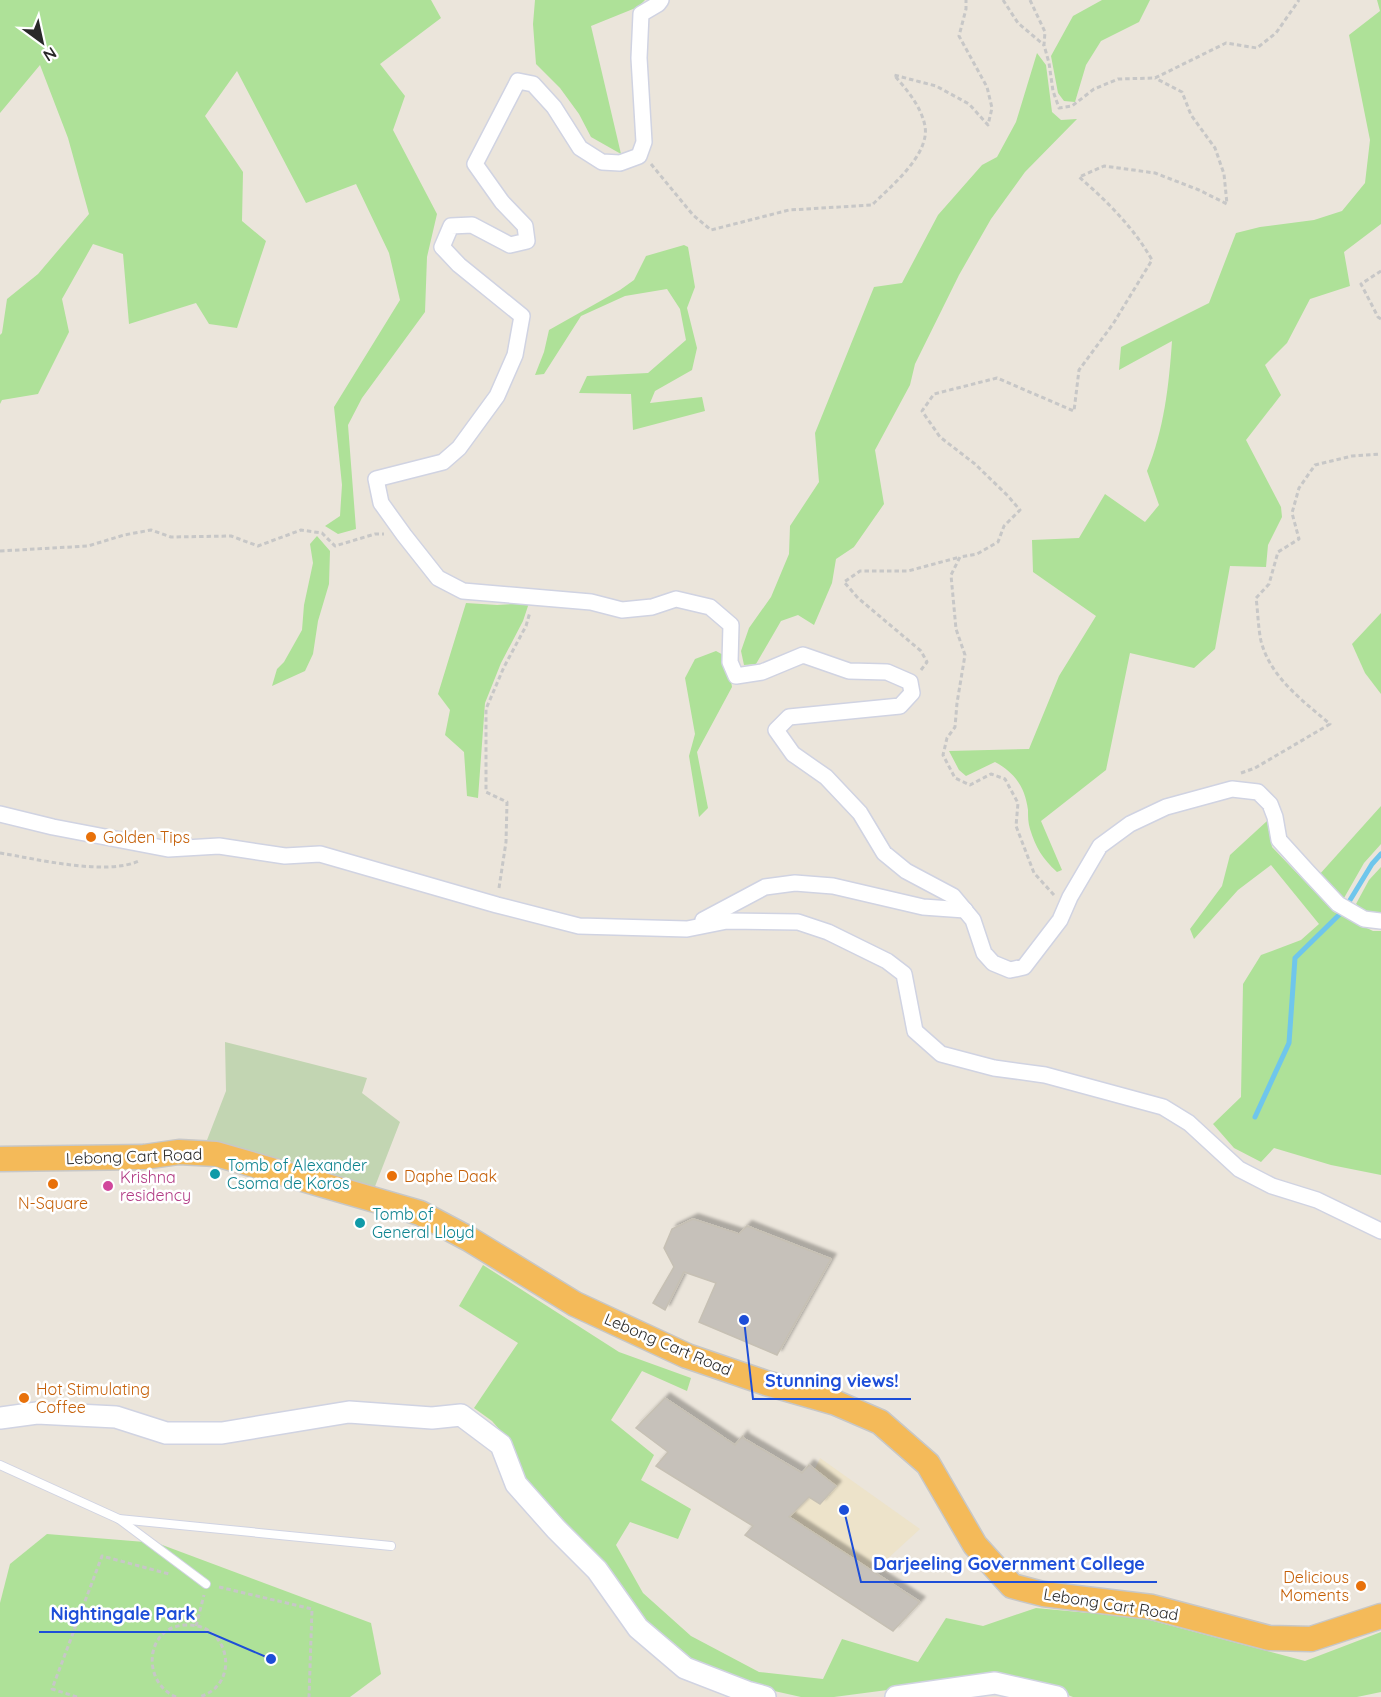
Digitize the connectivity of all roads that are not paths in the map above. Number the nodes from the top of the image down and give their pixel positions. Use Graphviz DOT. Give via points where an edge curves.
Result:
graph roads {
  1 [pos="661,0"];
  2 [pos="0,814"];
  3 [pos="965,910"];
  4 [pos="1381,921"];
  5 [pos="687,928"];
  6 [pos="0,1159"];
  7 [pos="1381,1231"];
  8 [pos="0,1418"];
  9 [pos="0,1465"];
  10 [pos="118,1519"];
  11 [pos="391,1546"];
  12 [pos="206,1584"];
  13 [pos="1381,1616"];
  14 [pos="765,1697"];
  15 [pos="896,1697"];
  16 [pos="1057,1697"];
  1 -- 3 [label="street" via="641,14 639,58 644,142 639,156 620,163 602,162 580,148 554,107 533,84 518,81 475,164 525,226 527,241 510,245 472,225 451,226 442,248 522,316 515,355 497,396 459,448 443,462 376,480 381,503 438,578 463,591 591,602 622,610 652,607 676,599 710,607 731,625 730,662 736,676 762,672 803,655 849,671 887,672 910,682 912,693 900,706 789,717 776,730 793,754 826,777 860,813 884,852 906,871 952,896"];
  2 -- 5 [label="street" via="168,849 219,846 285,856 320,854 579,926"];
  3 -- 4 [label="street" via="973,920 984,953 993,963 1010,970 1024,967 1060,920 1100,846 1130,824 1166,807 1232,789 1258,792 1270,804 1279,840 1338,904 1364,919"];
  3 -- 5 [label="street" via="923,908 833,886 795,884 765,887"];
  5 -- 7 [label="street" via="727,921 798,922 828,932 887,961 904,974 915,1030 941,1053 994,1068 1046,1075 1163,1107 1189,1123 1239,1169"];
  6 -- 13 [label="highway, Lebong Cart Road" via="216,1154 420,1213 575,1304 687,1356 836,1403 880,1422 928,1464 975,1545 1012,1586 1043,1594 1152,1607 1269,1638 1311,1639"];
  8 -- 14 [label="main road" via="38,1413 116,1417 166,1433 222,1433 349,1412 432,1418 461,1415 501,1445 516,1484 597,1570 638,1628 685,1668"];
  9 -- 10 [label="lane"];
  10 -- 11 [label="lane"];
  10 -- 12 [label="lane"];
  15 -- 16 [label="main road" via="995,1683"];
}
